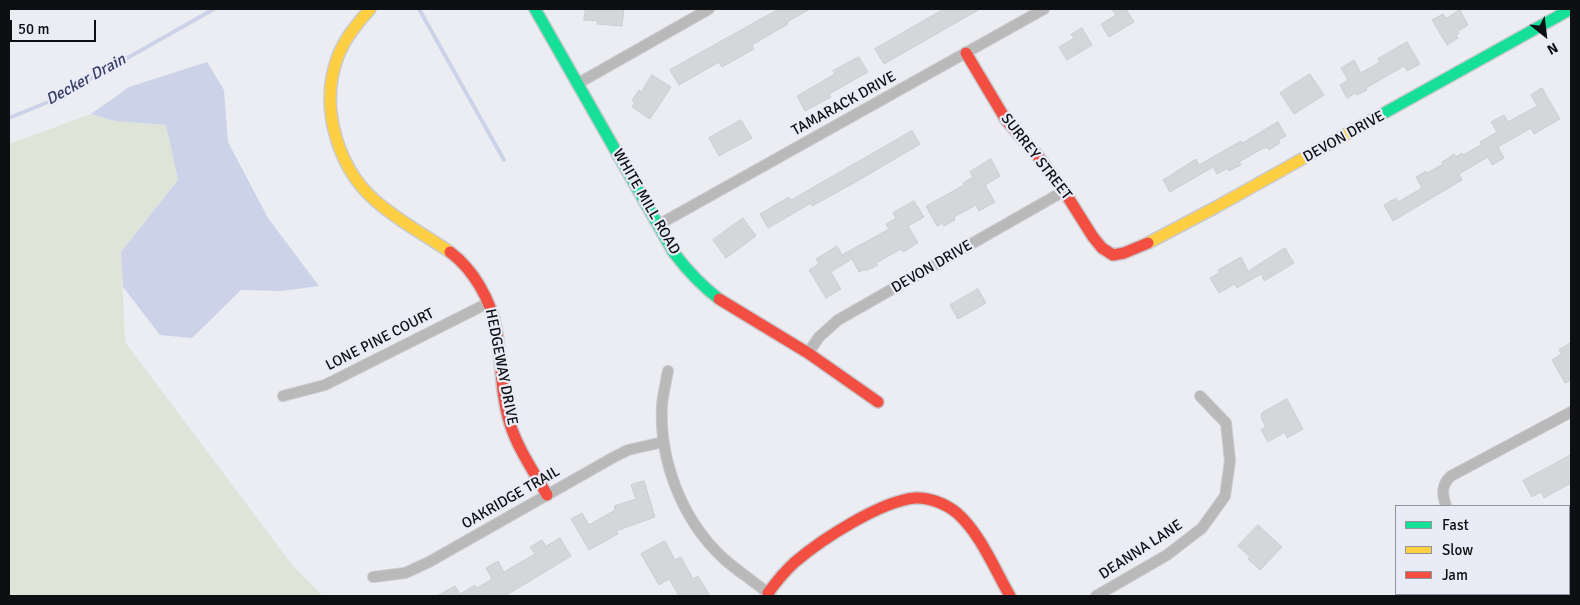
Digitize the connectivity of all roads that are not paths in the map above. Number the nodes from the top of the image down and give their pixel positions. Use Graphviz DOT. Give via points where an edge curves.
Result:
graph roads {
  1 [pos="370,9"];
  2 [pos="535,9"];
  3 [pos="709,9"];
  4 [pos="1044,9"];
  5 [pos="1571,9"];
  6 [pos="966,53"];
  7 [pos="577,84"];
  8 [pos="1064,191"];
  9 [pos="658,225"];
  10 [pos="1113,255"];
  11 [pos="488,303"];
  12 [pos="808,352"];
  13 [pos="668,371"];
  14 [pos="282,396"];
  15 [pos="1200,396"];
  16 [pos="878,402"];
  17 [pos="1571,412"];
  18 [pos="663,442"];
  19 [pos="547,495"];
  20 [pos="1446,505"];
  21 [pos="373,577"];
  22 [pos="769,595"];
  23 [pos="1010,596"];
  24 [pos="1096,596"];
  1 -- 11 [label="street, HEDGEWAY DRIVE" via="356,23 335,63 331,119 342,156 360,188 371,199 459,259 476,280"];
  2 -- 7 [label="street, WHITE MILL ROAD"];
  3 -- 7 [label="street"];
  4 -- 6 [label="street, TAMARACK DRIVE"];
  5 -- 10 [label="street, DEVON DRIVE" via="1218,206 1138,248"];
  6 -- 8 [label="street, SURREY STREET" via="1006,120"];
  6 -- 9 [label="street, TAMARACK DRIVE"];
  7 -- 9 [label="street, WHITE MILL ROAD"];
  8 -- 10 [label="street, SURREY STREET" via="1093,237"];
  8 -- 12 [label="street, DEVON DRIVE" via="838,320"];
  9 -- 12 [label="street, WHITE MILL ROAD" via="674,253 711,293"];
  11 -- 14 [label="street, LONE PINE COURT" via="325,385"];
  11 -- 19 [label="street, HEDGEWAY DRIVE" via="496,328 510,424"];
  12 -- 16 [label="street, WHITE MILL ROAD"];
  13 -- 18 [label="street" via="662,405"];
  15 -- 24 [label="street, DEANNA LANE" via="1226,423 1230,460 1225,496 1202,528 1167,555"];
  17 -- 20 [label="street" via="1451,476 1442,490"];
  18 -- 19 [label="street, OAKRIDGE TRAIL" via="621,454"];
  18 -- 22 [label="street" via="680,498 698,528 723,558"];
  19 -- 21 [label="street, OAKRIDGE TRAIL" via="429,562 405,573"];
  22 -- 23 [label="street" via="782,575 808,551 878,510 909,499 932,500 962,518"];
}
